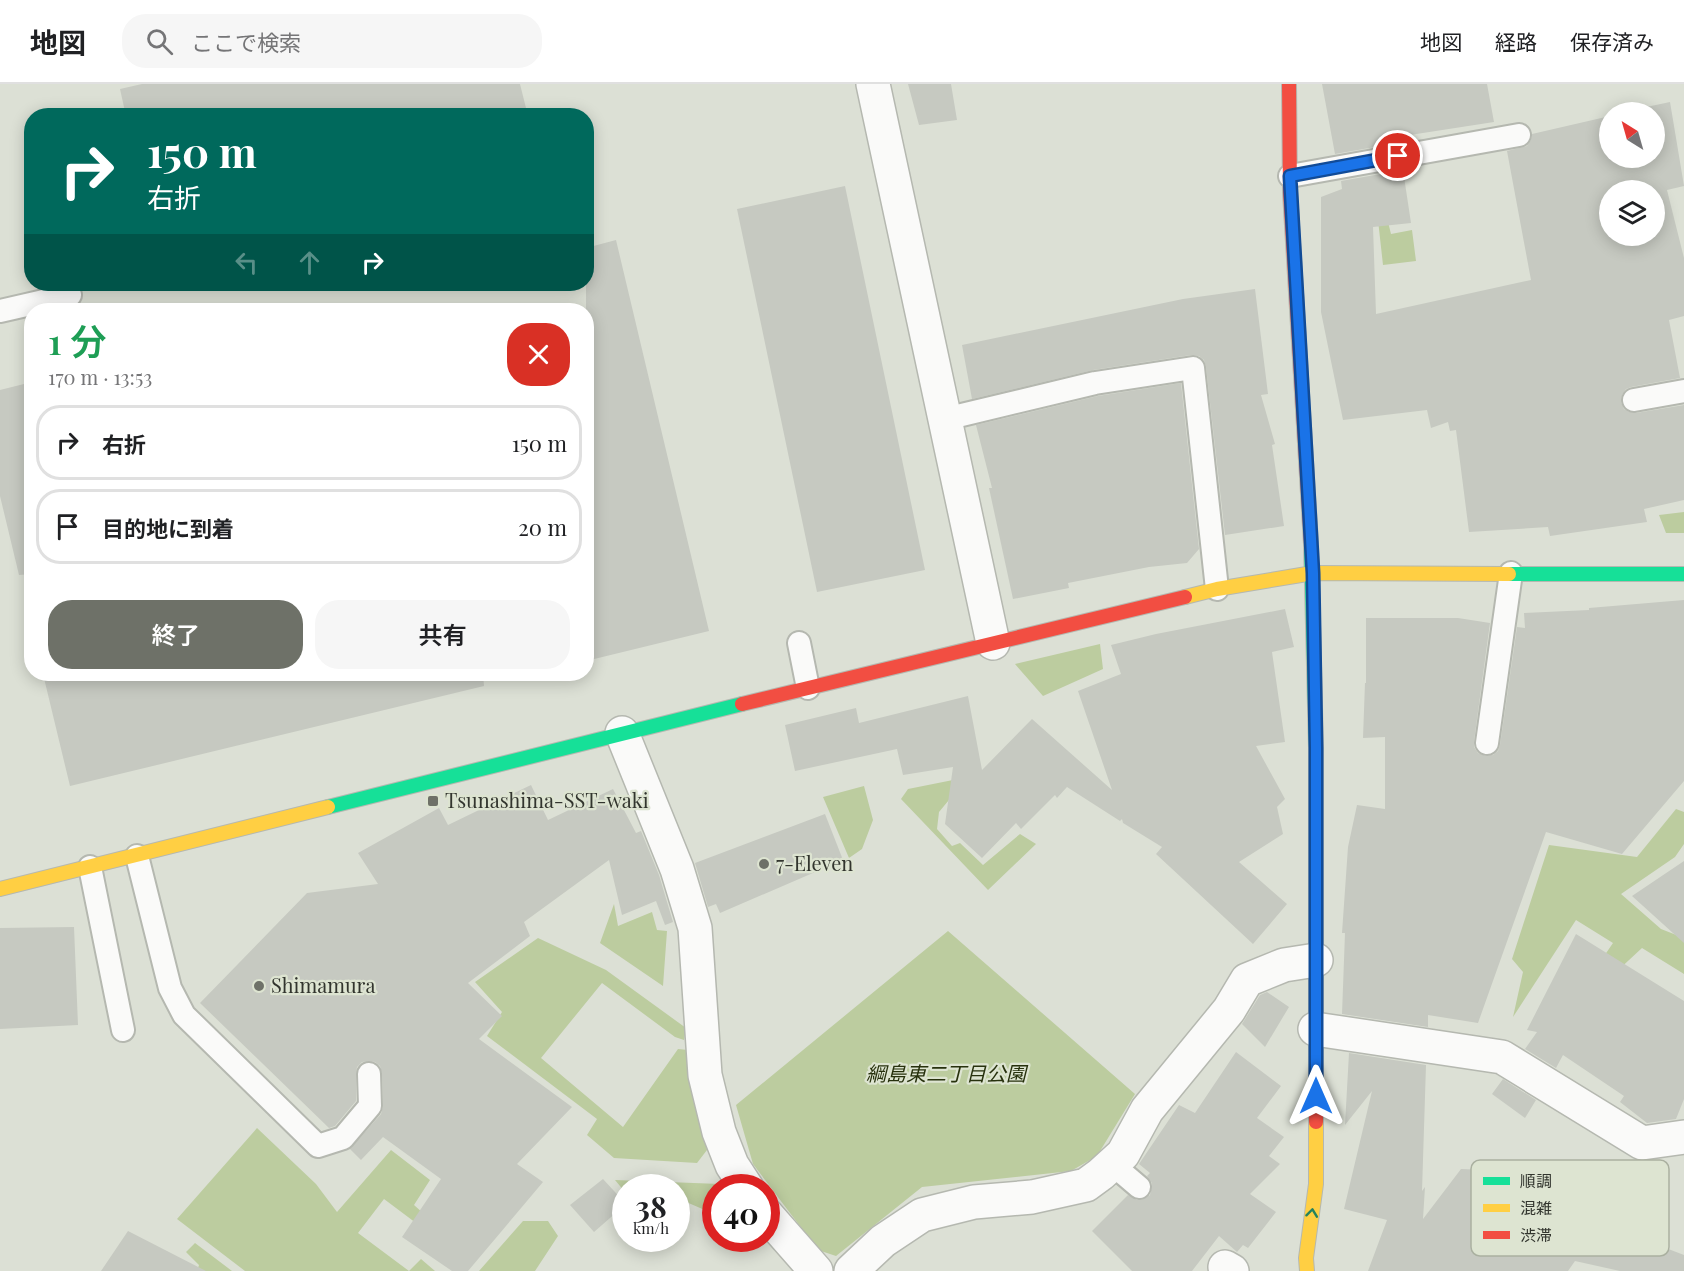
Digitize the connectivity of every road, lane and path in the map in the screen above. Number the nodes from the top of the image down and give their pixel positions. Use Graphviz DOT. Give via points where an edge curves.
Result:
graph roads {
  1 [pos="873,84"];
  2 [pos="1289,84"];
  3 [pos="1519,135"];
  4 [pos="1290,176"];
  5 [pos="70,295"];
  6 [pos="35,303"];
  7 [pos="24,306"];
  8 [pos="0,311"];
  9 [pos="1684,391"];
  10 [pos="1634,400"];
  11 [pos="945,419"];
  12 [pos="1313,573"];
  13 [pos="1510,573"];
  14 [pos="1684,574"];
  15 [pos="1217,589"];
  16 [pos="799,643"];
  17 [pos="993,643"];
  18 [pos="808,688"];
  19 [pos="622,733"];
  20 [pos="1487,743"];
  21 [pos="137,856"];
  22 [pos="90,867"];
  23 [pos="0,889"];
  24 [pos="1316,960"];
  25 [pos="1316,1029"];
  26 [pos="123,1030"];
  27 [pos="369,1074"];
  28 [pos="1684,1137"];
  29 [pos="1112,1164"];
  30 [pos="738,1174"];
  31 [pos="1138,1187"];
  32 [pos="780,1230"];
  33 [pos="816,1271"];
  34 [pos="851,1271"];
  35 [pos="1307,1271"];
  1 -- 11 [label="street"];
  2 -- 4 [label="street"];
  3 -- 4 [label="lane"];
  4 -- 12 [label="street"];
  5 -- 6 [label="lane"];
  7 -- 8 [label="lane"];
  9 -- 10 [label="lane"];
  11 -- 15 [label="lane" via="1095,383 1193,368"];
  11 -- 17 [label="street"];
  12 -- 13 [label="street"];
  12 -- 15 [label="street"];
  12 -- 24 [label="street"];
  13 -- 14 [label="street"];
  13 -- 20 [label="lane"];
  15 -- 17 [label="street"];
  16 -- 18 [label="lane"];
  17 -- 18 [label="street"];
  18 -- 19 [label="street"];
  19 -- 21 [label="street"];
  19 -- 30 [label="street" via="677,869 695,928 705,1075 719,1132"];
  21 -- 22 [label="street"];
  21 -- 27 [label="lane" via="170,988 184,1015 318,1146 342,1138 370,1106"];
  22 -- 23 [label="street"];
  22 -- 26 [label="lane"];
  24 -- 25 [label="street"];
  24 -- 29 [label="street" via="1284,965 1247,980 1228,1010 1147,1110 1123,1154"];
  25 -- 28 [label="street" via="1502,1057 1642,1143"];
  35 -- 25 [label="street, one-way" via="1316,1184"];
  29 -- 31 [label="lane"];
  29 -- 34 [label="street" via="1086,1185 1032,1197 974,1202 922,1215 883,1241"];
  32 -- 33 [label="street"];
}
